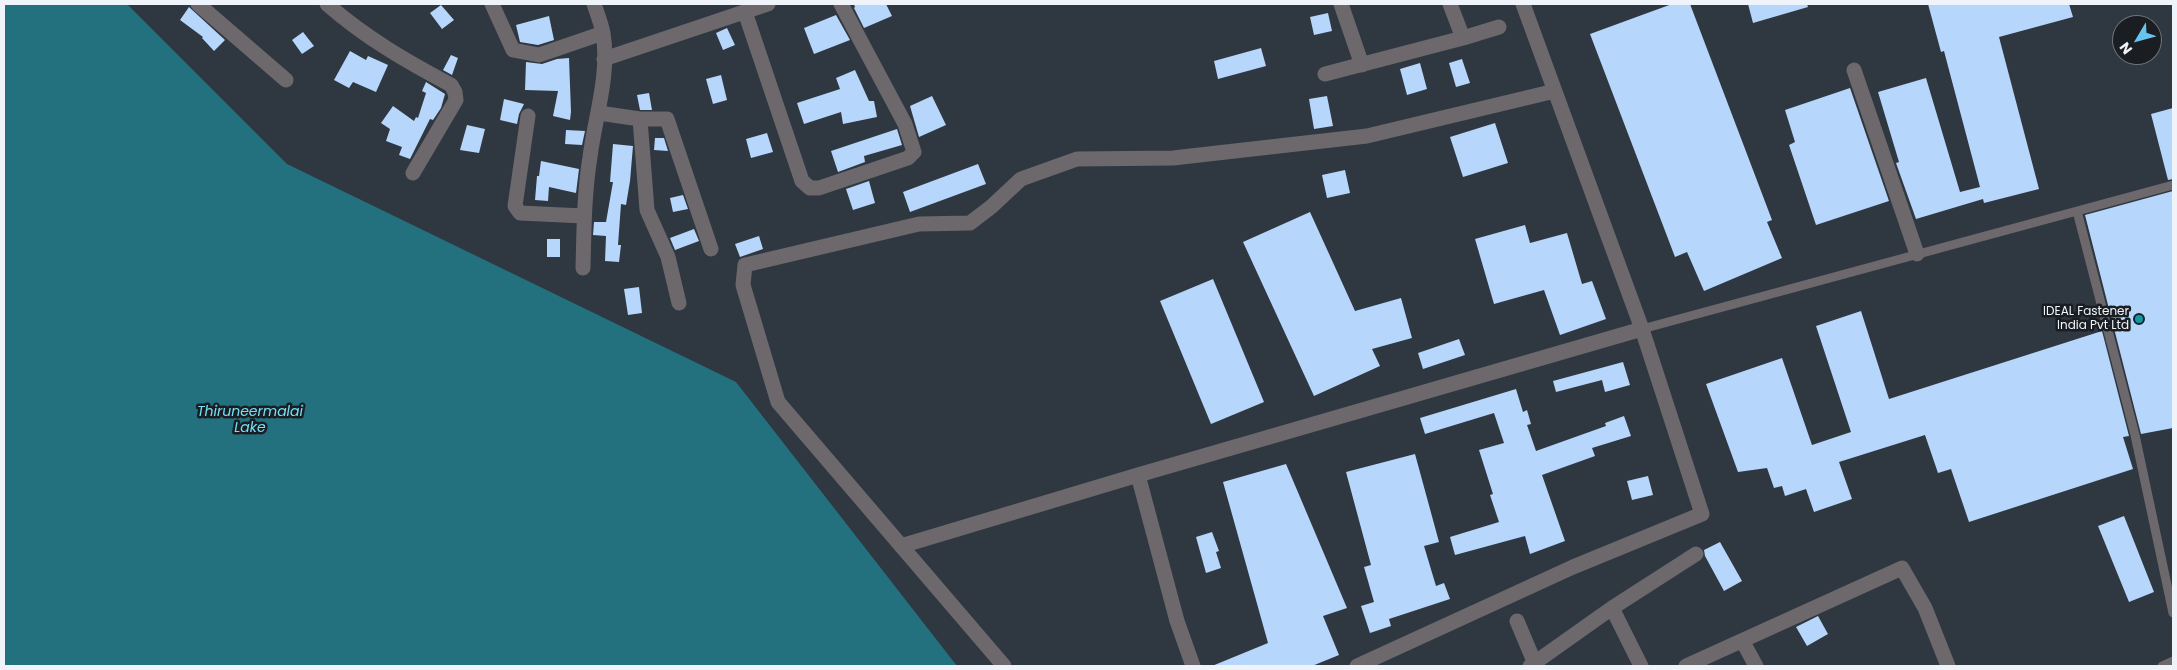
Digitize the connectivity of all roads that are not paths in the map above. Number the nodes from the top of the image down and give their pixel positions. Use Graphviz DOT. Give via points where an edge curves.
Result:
graph roads {
  1 [pos="198,4"];
  2 [pos="328,4"];
  3 [pos="492,4"];
  4 [pos="594,4"];
  5 [pos="768,4"];
  6 [pos="840,4"];
  7 [pos="1341,4"];
  8 [pos="1450,4"];
  9 [pos="1523,4"];
  10 [pos="745,12"];
  11 [pos="1499,27"];
  12 [pos="603,33"];
  13 [pos="1463,38"];
  14 [pos="604,59"];
  15 [pos="1362,65"];
  16 [pos="1854,70"];
  17 [pos="1325,74"];
  18 [pos="286,80"];
  19 [pos="1555,90"];
  20 [pos="599,112"];
  21 [pos="528,116"];
  22 [pos="640,119"];
  23 [pos="413,173"];
  24 [pos="2173,185"];
  25 [pos="2077,211"];
  26 [pos="584,216"];
  27 [pos="711,249"];
  28 [pos="1917,254"];
  29 [pos="583,268"];
  30 [pos="679,303"];
  31 [pos="1642,329"];
  32 [pos="1138,475"];
  33 [pos="901,546"];
  34 [pos="1696,554"];
  35 [pos="1612,608"];
  36 [pos="2173,612"];
  37 [pos="1517,620"];
  38 [pos="1743,642"];
  39 [pos="2173,661"];
  40 [pos="1533,665"];
  41 [pos="1004,666"];
  42 [pos="1193,666"];
  43 [pos="1357,666"];
  44 [pos="1641,666"];
  45 [pos="1686,666"];
  46 [pos="1756,666"];
  47 [pos="1948,666"];
  48 [pos="2162,666"];
  1 -- 18 [label="street"];
  2 -- 23 [label="street" via="391,53 451,85 455,92 456,100"];
  3 -- 12 [label="street" via="513,50 539,54"];
  4 -- 12 [label="street"];
  5 -- 10 [label="street"];
  6 -- 10 [label="street" via="905,124 914,152 908,158 819,188 810,188 802,181"];
  7 -- 15 [label="street"];
  8 -- 13 [label="street"];
  9 -- 19 [label="street"];
  10 -- 14 [label="street"];
  11 -- 13 [label="street"];
  12 -- 14 [label="street"];
  13 -- 15 [label="street"];
  14 -- 20 [label="street"];
  15 -- 17 [label="street"];
  16 -- 28 [label="street"];
  19 -- 31 [label="street"];
  19 -- 33 [label="street" via="1367,136 1173,158 1077,159 1022,179 970,223 919,224 745,264 743,285 778,402"];
  20 -- 22 [label="street"];
  20 -- 26 [label="street"];
  21 -- 26 [label="street" via="516,210 520,213"];
  22 -- 27 [label="street" via="663,118 670,123"];
  22 -- 30 [label="street" via="647,210 668,257"];
  24 -- 25 [label="lane"];
  25 -- 28 [label="lane"];
  25 -- 36 [label="lane" via="2135,435"];
  26 -- 29 [label="street"];
  28 -- 31 [label="lane"];
  31 -- 32 [label="street"];
  31 -- 43 [label="street" via="1702,514 1573,567"];
  32 -- 33 [label="street"];
  32 -- 42 [label="street" via="1177,620"];
  33 -- 41 [label="street"];
  34 -- 35 [label="street"];
  35 -- 40 [label="street"];
  35 -- 44 [label="street"];
  37 -- 40 [label="street"];
  38 -- 45 [label="street"];
  38 -- 46 [label="street"];
  38 -- 47 [label="street" via="1902,568 1925,608"];
  39 -- 48 [label="lane"];
}
